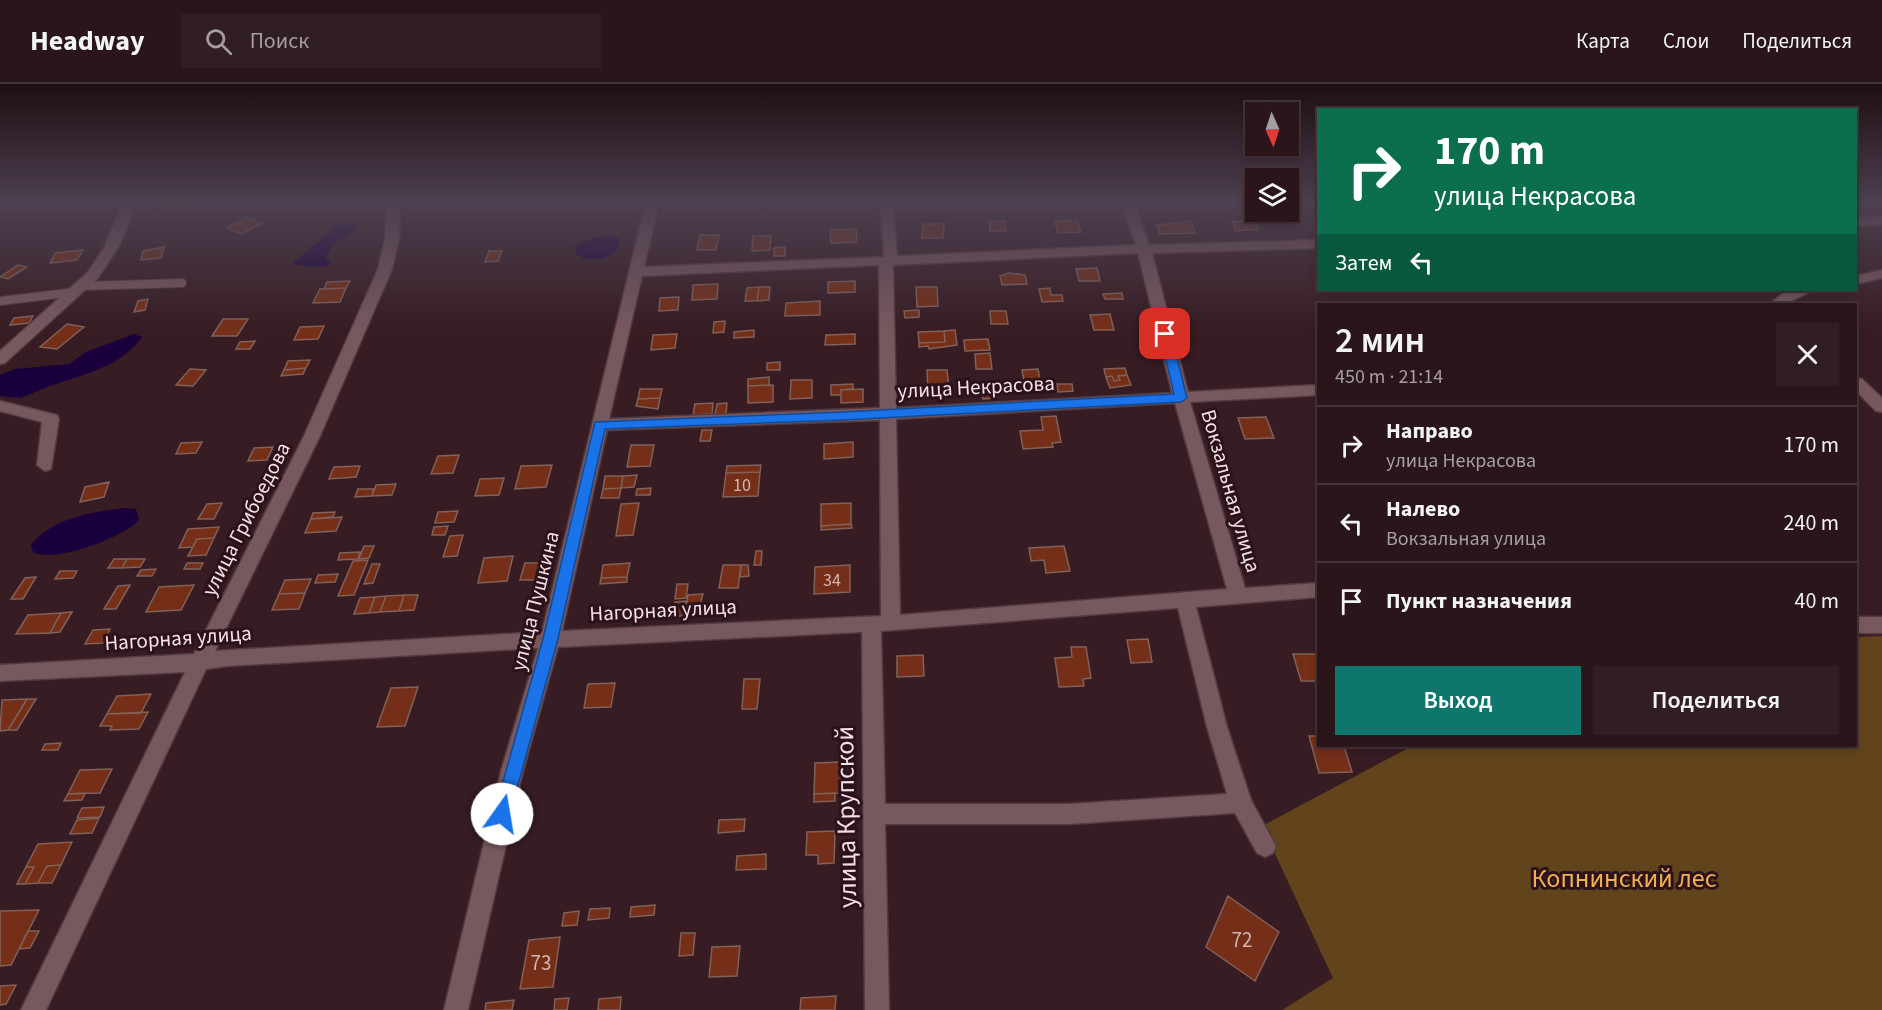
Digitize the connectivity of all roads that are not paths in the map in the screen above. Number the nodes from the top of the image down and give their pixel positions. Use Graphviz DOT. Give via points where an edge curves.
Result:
graph roads {
  1 [pos="112,245"];
  2 [pos="391,245"];
  3 [pos="643,245"];
  4 [pos="887,245"];
  5 [pos="1143,245"];
  6 [pos="1276,245"];
  7 [pos="1144,249"];
  8 [pos="888,261"];
  9 [pos="637,272"];
  10 [pos="1882,274"];
  11 [pos="1857,280"];
  12 [pos="182,283"];
  13 [pos="80,289"];
  14 [pos="1800,291"];
  15 [pos="0,302"];
  16 [pos="1777,303"];
  17 [pos="0,359"];
  18 [pos="1857,384"];
  19 [pos="1317,390"];
  20 [pos="1181,398"];
  21 [pos="0,406"];
  22 [pos="1882,407"];
  23 [pos="889,412"];
  24 [pos="599,425"];
  25 [pos="45,465"];
  26 [pos="1317,590"];
  27 [pos="1238,596"];
  28 [pos="1185,600"];
  29 [pos="881,623"];
  30 [pos="1857,625"];
  31 [pos="1882,625"];
  32 [pos="550,639"];
  33 [pos="200,661"];
  34 [pos="0,673"];
  35 [pos="1241,803"];
  36 [pos="876,814"];
  37 [pos="1265,846"];
  38 [pos="33,1010"];
  39 [pos="456,1010"];
  40 [pos="877,1010"];
  1 -- 13 [label="street"];
  2 -- 33 [label="street, улица Грибоедова" via="385,268 312,436"];
  3 -- 9 [label="street, улица Пушкина"];
  4 -- 8 [label="street, улица Крупской"];
  5 -- 7 [label="street, Вокзальная улица"];
  6 -- 7 [label="street"];
  7 -- 8 [label="street"];
  7 -- 20 [label="street, Вокзальная улица"];
  8 -- 9 [label="street"];
  8 -- 23 [label="street, улица Крупской" via="885,349"];
  9 -- 24 [label="street, улица Пушкина"];
  10 -- 11 [label="street"];
  12 -- 13 [label="lane"];
  13 -- 15 [label="lane"];
  13 -- 17 [label="street"];
  14 -- 16 [label="street"];
  18 -- 22 [label="street"];
  19 -- 20 [label="street, улица Некрасова"];
  20 -- 23 [label="street, улица Некрасова"];
  20 -- 27 [label="street, Вокзальная улица"];
  21 -- 25 [label="street" via="51,419"];
  23 -- 24 [label="street, улица Некрасова"];
  23 -- 29 [label="street, улица Крупской"];
  24 -- 32 [label="street, улица Пушкина"];
  26 -- 27 [label="street"];
  27 -- 28 [label="street, Вокзальная улица"];
  28 -- 29 [label="street, Нагорная улица"];
  28 -- 35 [label="street"];
  29 -- 32 [label="street, Нагорная улица"];
  29 -- 36 [label="street, улица Крупской"];
  30 -- 31 [label="street"];
  32 -- 33 [label="street, Нагорная улица"];
  32 -- 39 [label="street, улица Пушкина" via="512,771"];
  33 -- 34 [label="street, Нагорная улица"];
  33 -- 38 [label="street, улица Грибоедова"];
  35 -- 36 [label="street" via="1069,814"];
  35 -- 37 [label="street"];
  36 -- 40 [label="street, улица Крупской"];
}
